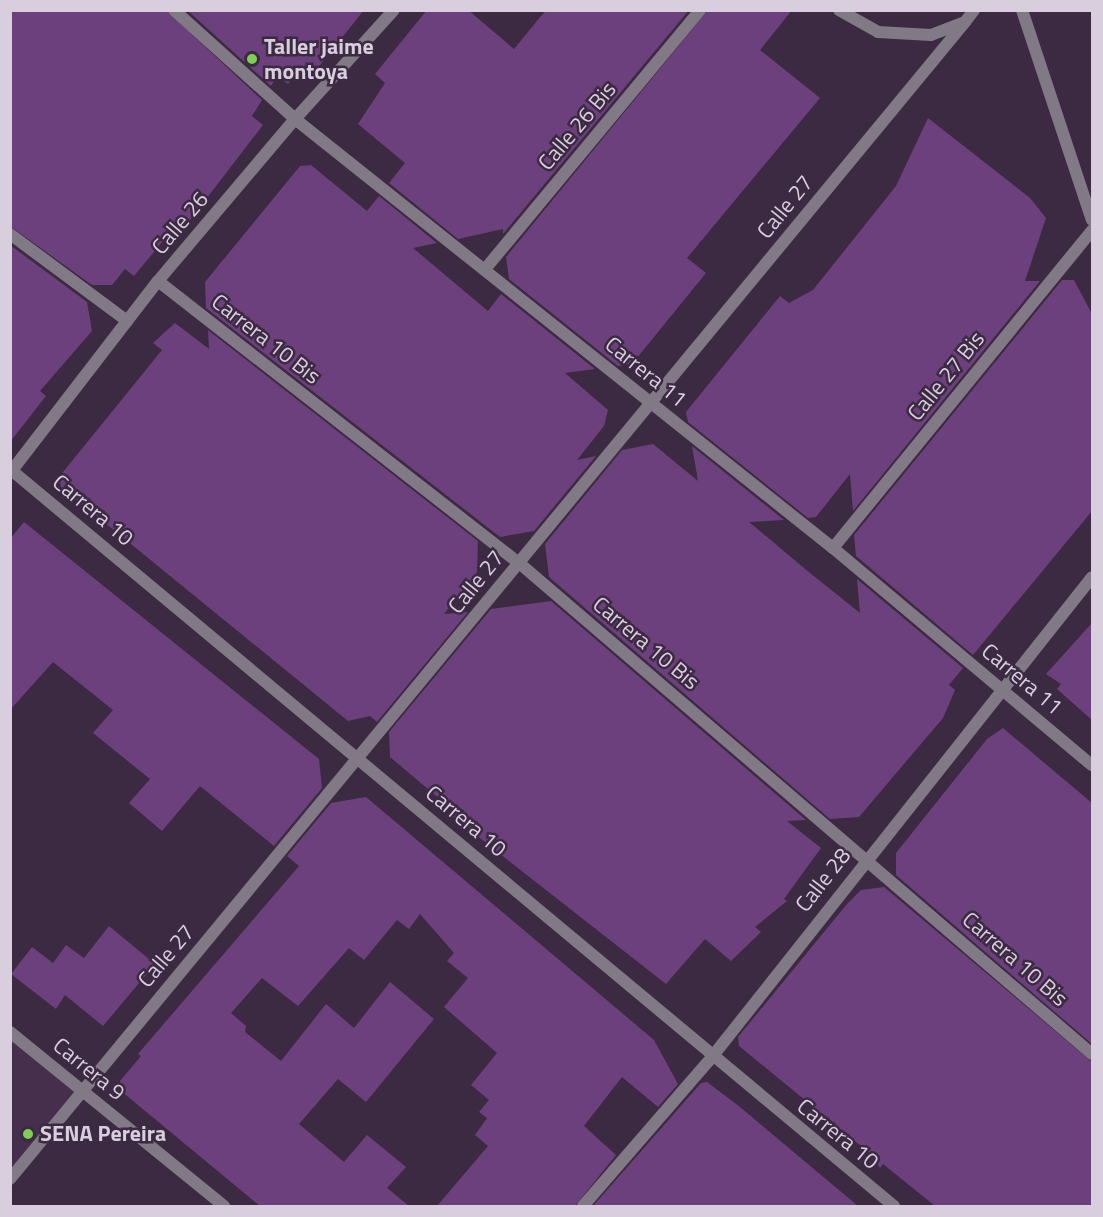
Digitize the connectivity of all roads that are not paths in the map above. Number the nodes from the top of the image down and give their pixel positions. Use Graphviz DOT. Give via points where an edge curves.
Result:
graph roads {
  1 [pos="174,10"];
  2 [pos="394,10"];
  3 [pos="700,10"];
  4 [pos="839,10"];
  5 [pos="974,10"];
  6 [pos="1022,10"];
  7 [pos="964,22"];
  8 [pos="295,119"];
  9 [pos="1092,220"];
  10 [pos="1092,230"];
  11 [pos="10,234"];
  12 [pos="486,268"];
  13 [pos="158,281"];
  14 [pos="127,321"];
  15 [pos="650,404"];
  16 [pos="11,471"];
  17 [pos="833,548"];
  18 [pos="518,562"];
  19 [pos="1092,577"];
  20 [pos="1000,689"];
  21 [pos="361,759"];
  22 [pos="1092,765"];
  23 [pos="867,859"];
  24 [pos="10,1032"];
  25 [pos="1092,1054"];
  26 [pos="712,1057"];
  27 [pos="81,1089"];
  28 [pos="10,1179"];
  29 [pos="224,1206"];
  30 [pos="583,1206"];
  31 [pos="894,1206"];
  1 -- 8 [label="street, Carrera 11"];
  2 -- 8 [label="street, Calle 26"];
  3 -- 12 [label="street, Calle 26 Bis"];
  4 -- 7 [label="street" via="878,32 932,35"];
  5 -- 7 [label="street, Calle 27"];
  6 -- 9 [label="street"];
  7 -- 15 [label="street, Calle 27"];
  8 -- 12 [label="street, Carrera 11"];
  8 -- 13 [label="street, Calle 26"];
  10 -- 17 [label="street, Calle 27 Bis"];
  11 -- 14 [label="street"];
  12 -- 15 [label="street, Carrera 11"];
  13 -- 14 [label="street, Calle 26"];
  13 -- 18 [label="street, Carrera 10 Bis"];
  14 -- 16 [label="street, Calle 26"];
  15 -- 17 [label="street, Carrera 11"];
  15 -- 18 [label="street, Calle 27"];
  16 -- 21 [label="street, Carrera 10"];
  17 -- 20 [label="street, Carrera 11"];
  18 -- 21 [label="street, Calle 27"];
  18 -- 23 [label="street, Carrera 10 Bis"];
  19 -- 20 [label="street, Calle 28"];
  20 -- 22 [label="street, Carrera 11"];
  20 -- 23 [label="street, Calle 28"];
  21 -- 26 [label="street, Carrera 10"];
  21 -- 27 [label="street, Calle 27"];
  23 -- 25 [label="street, Carrera 10 Bis"];
  23 -- 26 [label="street, Calle 28"];
  24 -- 27 [label="street, Carrera 9"];
  26 -- 30 [label="street, Calle 28"];
  26 -- 31 [label="street, Carrera 10"];
  27 -- 28 [label="street, Calle 27"];
  27 -- 29 [label="street, Carrera 9"];
}
